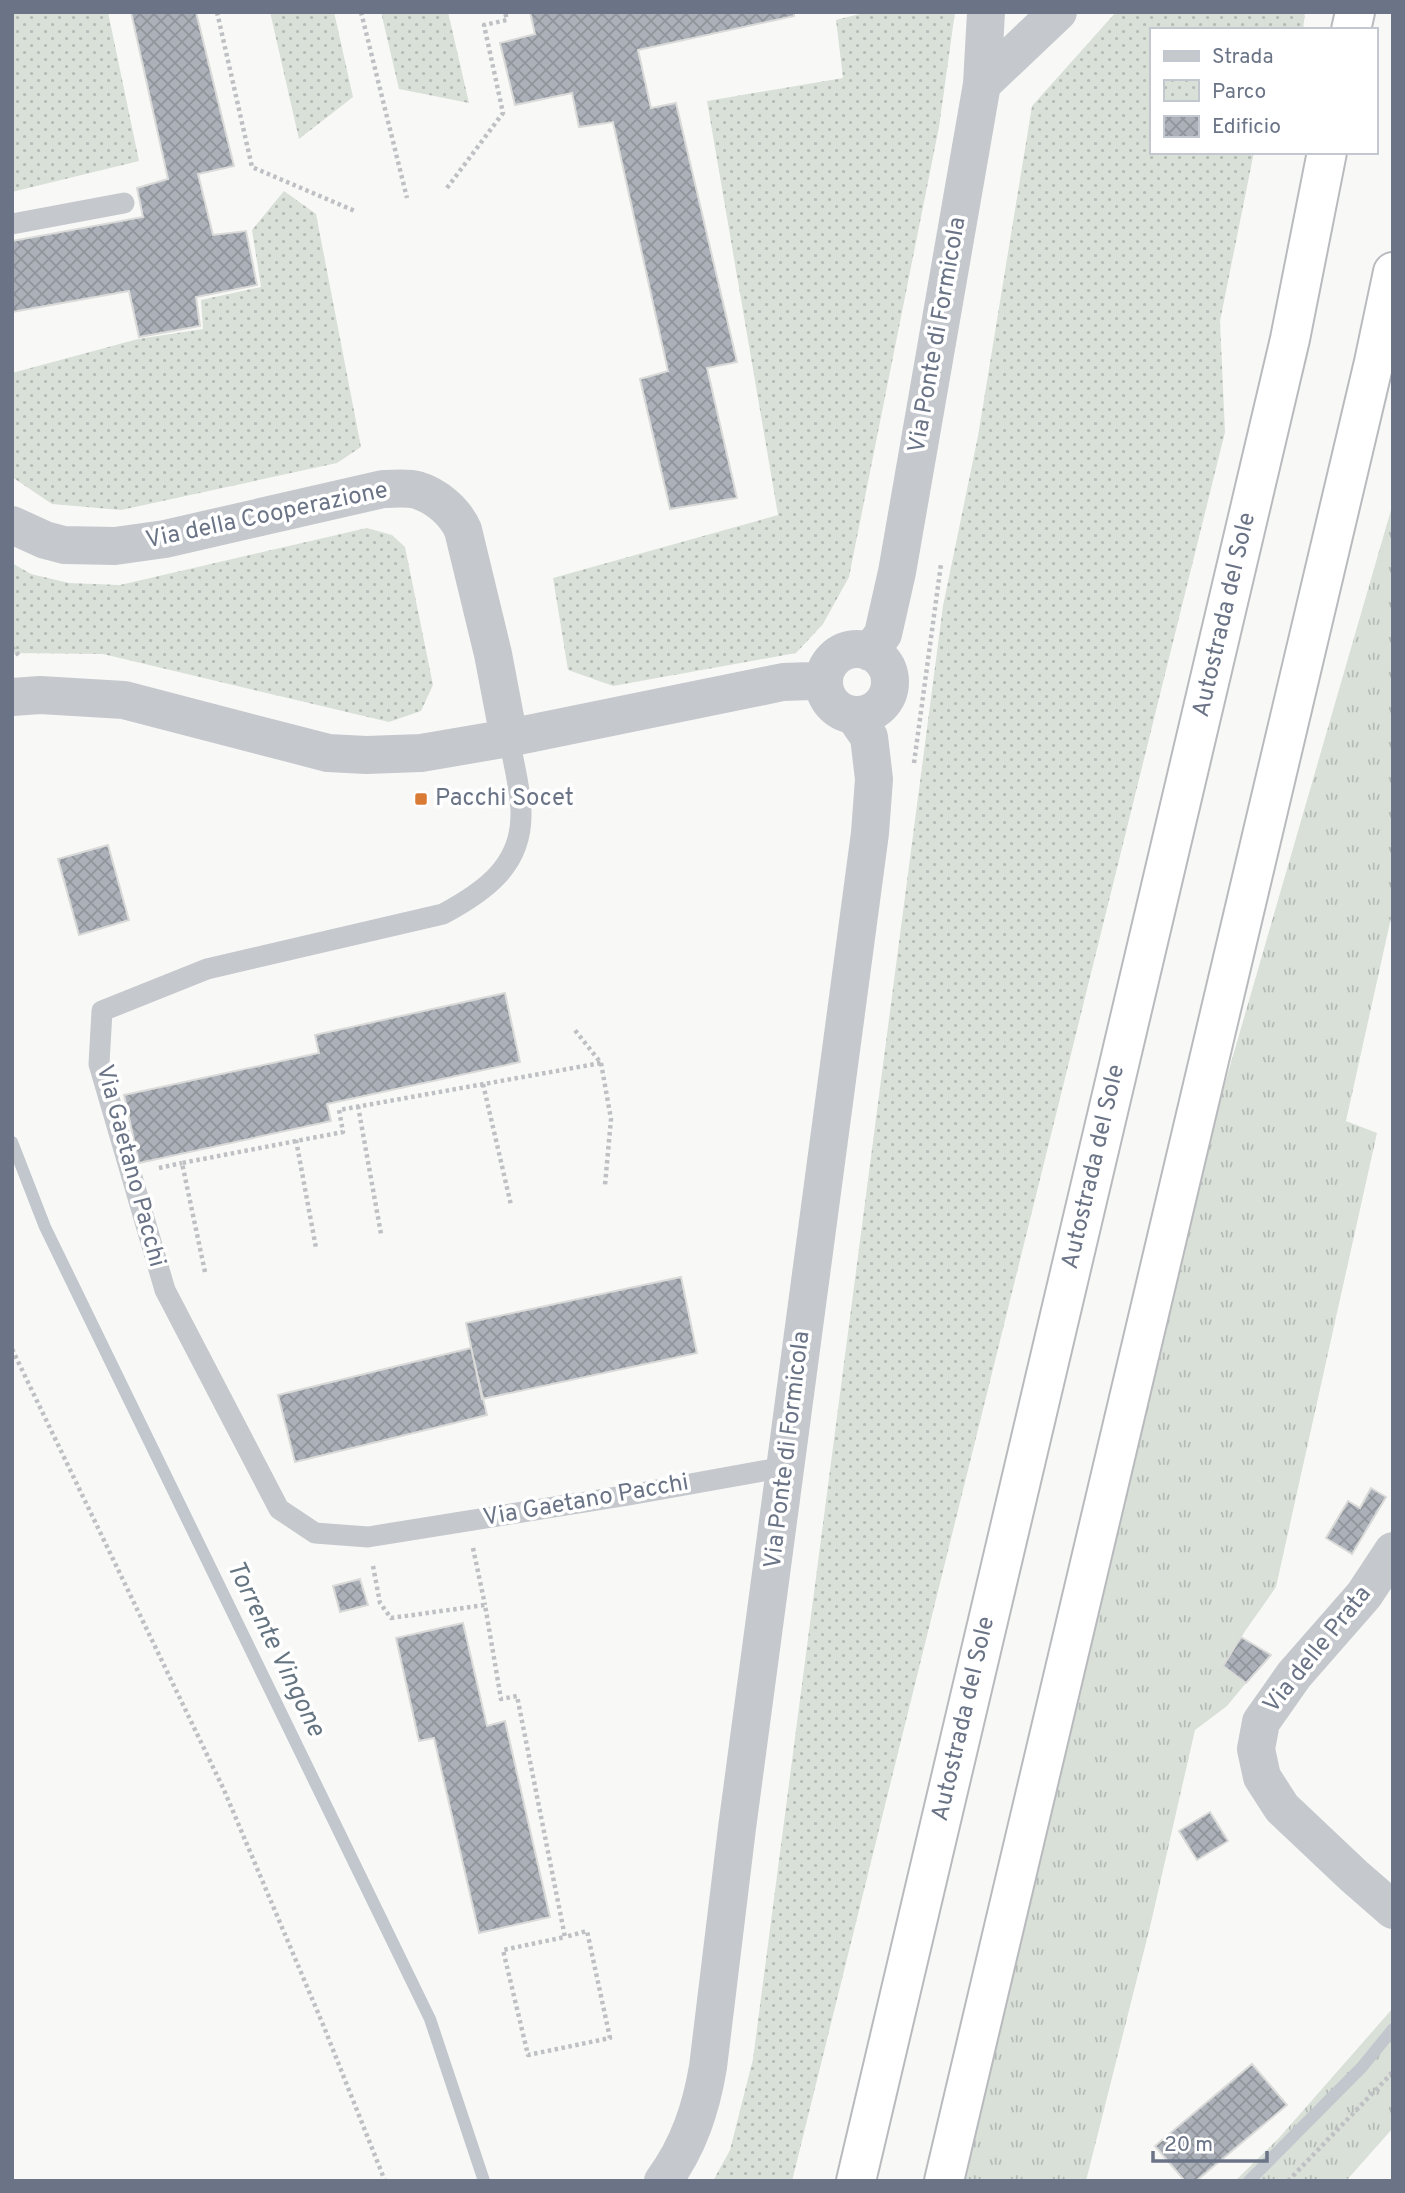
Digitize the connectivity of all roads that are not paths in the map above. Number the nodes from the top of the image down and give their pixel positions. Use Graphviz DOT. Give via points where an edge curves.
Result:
graph roads {
  1 [pos="986,12"];
  2 [pos="1058,12"];
  3 [pos="982,84"];
  4 [pos="1327,154"];
  5 [pos="124,203"];
  6 [pos="12,224"];
  7 [pos="1393,272"];
  8 [pos="12,525"];
  9 [pos="870,652"];
  10 [pos="823,683"];
  11 [pos="12,697"];
  12 [pos="854,715"];
  13 [pos="509,738"];
  14 [pos="785,1466"];
  15 [pos="1393,1551"];
  16 [pos="1393,1910"];
  17 [pos="663,2181"];
  18 [pos="856,2181"];
  19 [pos="944,2181"];
  1 -- 3 [label="street, Via Ponte di Formicola"];
  2 -- 3 [label="street"];
  3 -- 9 [label="street, Via Ponte di Formicola" via="897,572 883,634"];
  4 -- 18 [label="highway, Autostrada del Sole" via="1290,339"];
  5 -- 6 [label="lane"];
  7 -- 19 [label="highway"];
  8 -- 13 [label="street, Via della Cooperazione" via="64,545 114,546 165,539 383,489 417,490 448,509 463,530"];
  9 -- 10 [label="street" via="842,653 826,669"];
  9 -- 12 [label="street" via="887,669 888,694 876,709"];
  10 -- 12 [label="street, Via Ponte di Formicola" via="835,707"];
  10 -- 13 [label="street" via="783,682"];
  11 -- 13 [label="street" via="124,700 328,752 421,754"];
  12 -- 14 [label="street, Via Ponte di Formicola" via="869,737 874,779 870,833"];
  13 -- 14 [label="lane, Via Gaetano Pacchi" via="521,813 518,841 498,878 476,896 443,914 207,969 102,1011 99,1064 165,1290 279,1509 315,1533 368,1537"];
  14 -- 17 [label="street, Via Ponte di Formicola" via="705,2090 688,2141"];
  15 -- 16 [label="street, Via delle Prata" via="1364,1595 1267,1713 1256,1749 1262,1777 1282,1808"];
}
